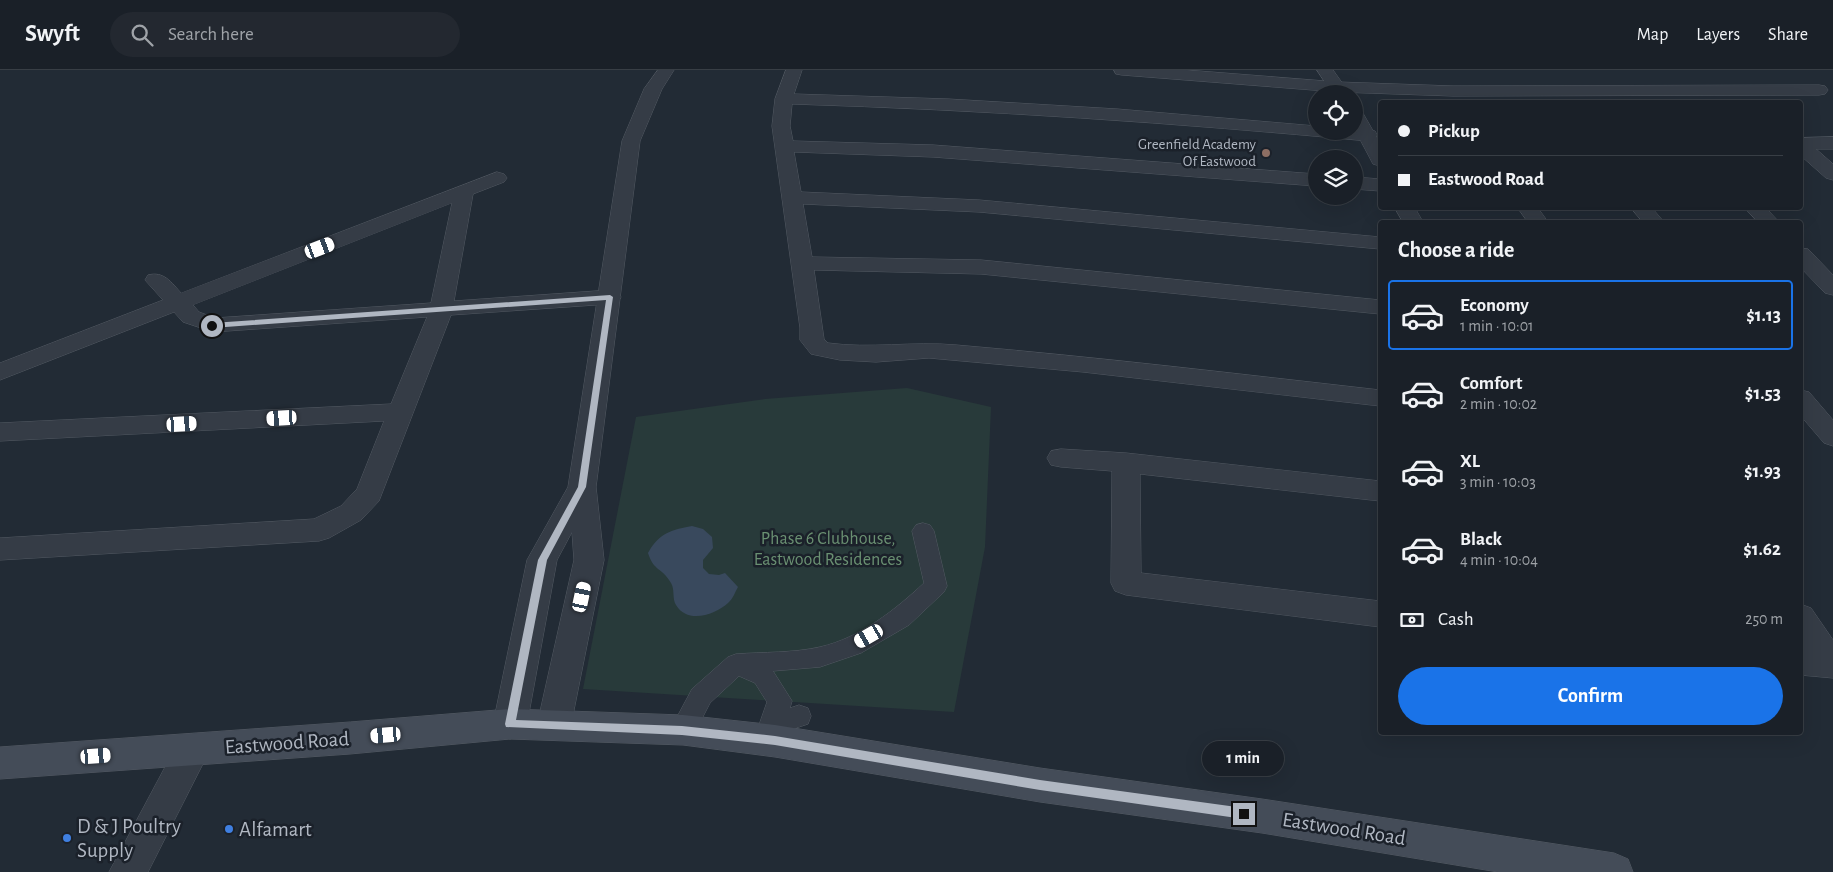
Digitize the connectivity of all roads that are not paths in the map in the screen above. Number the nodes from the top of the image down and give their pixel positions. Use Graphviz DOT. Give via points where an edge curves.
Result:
graph roads {
  1 [pos="666,70"];
  2 [pos="794,70"];
  3 [pos="1122,70"];
  4 [pos="1326,70"];
  5 [pos="1799,75"];
  6 [pos="1336,85"];
  7 [pos="1308,87"];
  8 [pos="1363,90"];
  9 [pos="1826,95"];
  10 [pos="784,99"];
  11 [pos="1363,127"];
  12 [pos="1308,130"];
  13 [pos="1363,135"];
  14 [pos="1368,135"];
  15 [pos="1833,143"];
  16 [pos="1803,144"];
  17 [pos="784,146"];
  18 [pos="1803,147"];
  19 [pos="1378,156"];
  20 [pos="1833,174"];
  21 [pos="497,178"];
  22 [pos="1308,179"];
  23 [pos="1363,184"];
  24 [pos="1378,185"];
  25 [pos="464,191"];
  26 [pos="793,198"];
  27 [pos="1643,210"];
  28 [pos="1757,210"];
  29 [pos="1652,220"];
  30 [pos="1768,220"];
  31 [pos="1378,243"];
  32 [pos="1803,257"];
  33 [pos="802,263"];
  34 [pos="156,280"];
  35 [pos="1833,288"];
  36 [pos="610,297"];
  37 [pos="176,304"];
  38 [pos="1378,307"];
  39 [pos="441,310"];
  40 [pos="0,372"];
  41 [pos="1378,398"];
  42 [pos="1803,402"];
  43 [pos="400,412"];
  44 [pos="0,432"];
  45 [pos="1833,437"];
  46 [pos="1061,458"];
  47 [pos="1126,463"];
  48 [pos="582,487"];
  49 [pos="1378,491"];
  50 [pos="923,531"];
  51 [pos="0,549"];
  52 [pos="1378,614"];
  53 [pos="1803,624"];
  54 [pos="1821,663"];
  55 [pos="736,664"];
  56 [pos="799,716"];
  57 [pos="510,724"];
  58 [pos="554,725"];
  59 [pos="682,730"];
  60 [pos="192,750"];
  61 [pos="0,763"];
  62 [pos="128,872"];
  63 [pos="1614,872"];
  1 -- 36 [label="street" via="653,89 630,141"];
  2 -- 10 [label="street"];
  3 -- 7 [label="street"];
  4 -- 6 [label="street"];
  5 -- 9 [label="street"];
  8 -- 9 [label="street"];
  10 -- 12 [label="street" via="1117,114"];
  10 -- 17 [label="street" via="781,126"];
  11 -- 14 [label="street"];
  13 -- 14 [label="street"];
  14 -- 19 [label="street"];
  15 -- 16 [label="street"];
  17 -- 22 [label="street" via="933,151"];
  17 -- 26 [label="street"];
  18 -- 20 [label="street"];
  21 -- 25 [label="street"];
  23 -- 24 [label="street"];
  25 -- 37 [label="street"];
  25 -- 39 [label="street"];
  26 -- 31 [label="street" via="979,206"];
  26 -- 33 [label="street"];
  27 -- 29 [label="street"];
  28 -- 30 [label="street"];
  32 -- 35 [label="street"];
  33 -- 38 [label="street" via="981,268"];
  33 -- 41 [label="street" via="812,340 820,349 876,354 929,350"];
  34 -- 37 [label="street"];
  36 -- 39 [label="street"];
  36 -- 48 [label="street"];
  37 -- 39 [label="street" via="191,317 212,326"];
  37 -- 40 [label="street"];
  39 -- 43 [label="street"];
  42 -- 45 [label="street"];
  43 -- 44 [label="street"];
  43 -- 51 [label="street" via="370,494 351,514 319,530"];
  46 -- 47 [label="street"];
  47 -- 49 [label="street"];
  47 -- 52 [label="street" via="1126,583"];
  48 -- 57 [label="street" via="542,560"];
  48 -- 58 [label="street" via="589,560"];
  50 -- 55 [label="lane" via="936,586 901,618 853,646 820,657"];
  53 -- 54 [label="street"];
  55 -- 56 [label="lane" via="764,676 780,701 772,725"];
  55 -- 59 [label="lane" via="701,696"];
  57 -- 58 [label="main road, Eastwood Road"];
  57 -- 60 [label="main road, Eastwood Road"];
  58 -- 59 [label="main road, Eastwood Road"];
  59 -- 63 [label="main road, Eastwood Road" via="775,741 1040,785 1262,816"];
  60 -- 61 [label="main road, Eastwood Road"];
  60 -- 62 [label="street"];
}
